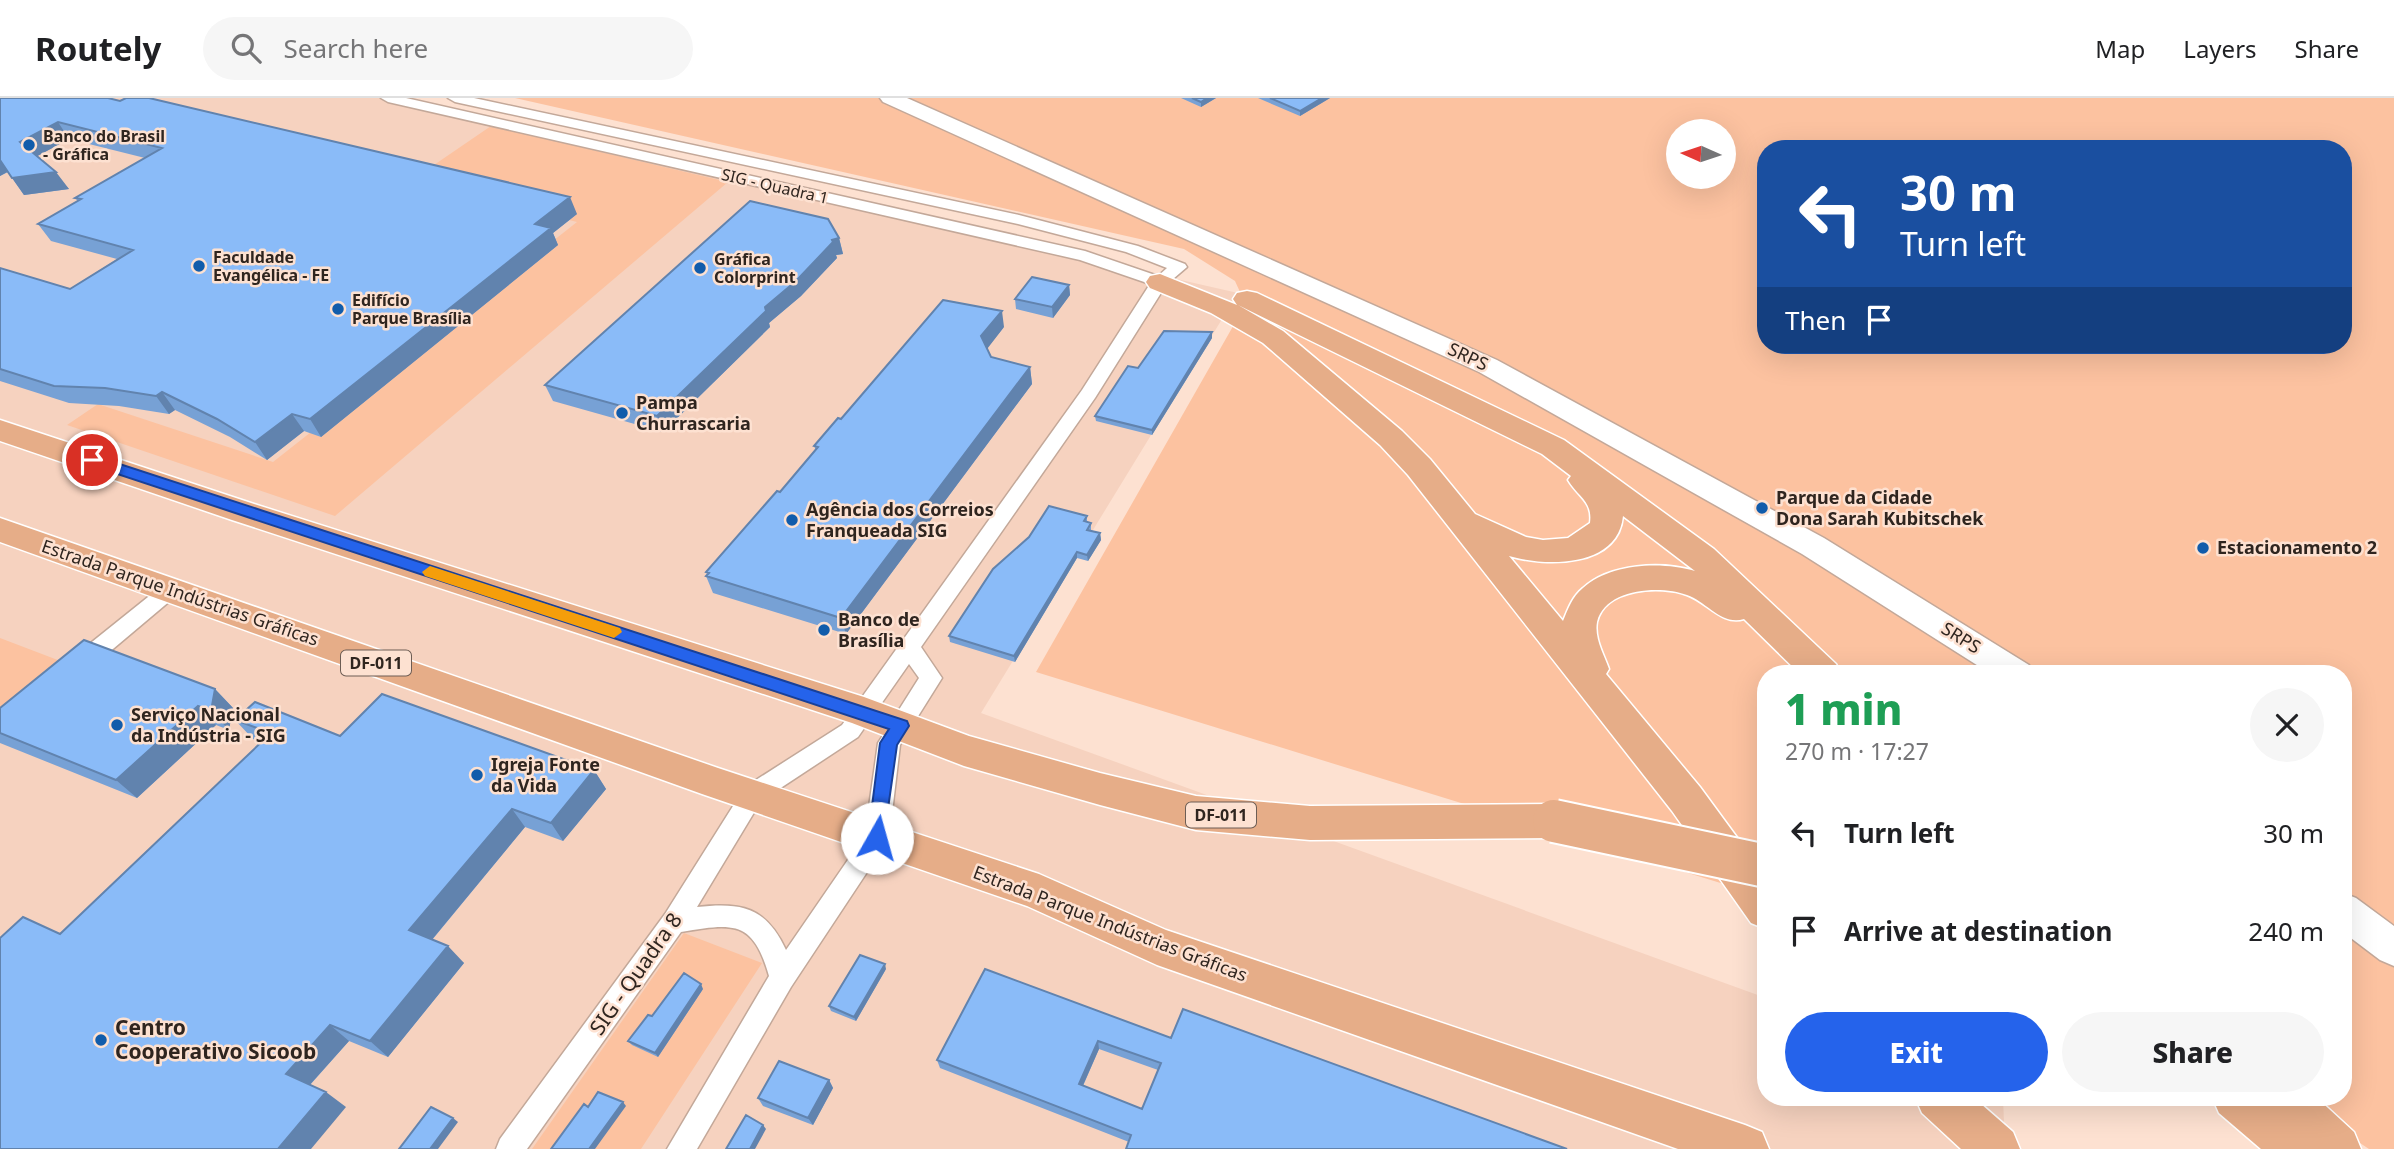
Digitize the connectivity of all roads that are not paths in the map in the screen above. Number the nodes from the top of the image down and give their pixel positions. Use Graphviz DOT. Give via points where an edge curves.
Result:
graph roads {
  1 [pos="388,98"];
  2 [pos="455,98"];
  3 [pos="890,98"];
  4 [pos="1169,275"];
  5 [pos="0,430"];
  6 [pos="1553,447"];
  7 [pos="1462,519"];
  8 [pos="0,530"];
  9 [pos="170,590"];
  10 [pos="909,647"];
  11 [pos="1808,665"];
  12 [pos="1811,665"];
  13 [pos="2003,665"];
  14 [pos="64,677"];
  15 [pos="1598,687"];
  16 [pos="857,722"];
  17 [pos="901,726"];
  18 [pos="753,794"];
  19 [pos="877,838"];
  20 [pos="1757,864"];
  21 [pos="1757,898"];
  22 [pos="2352,917"];
  23 [pos="674,922"];
  24 [pos="2394,948"];
  25 [pos="782,978"];
  26 [pos="1948,1106"];
  27 [pos="2246,1106"];
  28 [pos="2292,1106"];
  29 [pos="510,1149"];
  30 [pos="681,1149"];
  31 [pos="1745,1149"];
  32 [pos="1996,1149"];
  33 [pos="2297,1149"];
  34 [pos="2337,1149"];
  1 -- 4 [label="street, SIG - Quadra 1"];
  2 -- 4 [label="street, SIG - Quadra 1" via="1019,220 1132,249"];
  3 -- 13 [label="main road, SRPS" via="1488,366 1813,546"];
  4 -- 6 [label="main road"];
  4 -- 7 [label="main road" via="1273,337 1391,438"];
  4 -- 10 [label="street"];
  5 -- 16 [label="main road, DF-011"];
  6 -- 7 [label="main road" via="1603,500 1607,519 1587,545 1566,552 1519,547"];
  6 -- 12 [label="main road" via="1702,558"];
  7 -- 15 [label="main road"];
  8 -- 9 [label="main road, Estrada Parque Indústrias Gráficas / DF-011"];
  9 -- 14 [label="street"];
  9 -- 18 [label="main road, Estrada Parque Indústrias Gráficas / DF-011"];
  10 -- 16 [label="street"];
  10 -- 17 [label="street" via="931,678"];
  11 -- 15 [label="main road" via="1719,596 1691,583 1645,579 1599,593 1580,621 1579,632"];
  15 -- 21 [label="main road"];
  16 -- 17 [label="main road, DF-011"];
  16 -- 18 [label="street"];
  17 -- 19 [label="street" via="889,743"];
  17 -- 20 [label="main road, DF-011, bridge" via="976,753 1196,813 1310,823 1554,821"];
  18 -- 19 [label="main road, Estrada Parque Indústrias Gráficas / DF-011"];
  18 -- 23 [label="street, SIG - Quadra 8"];
  19 -- 25 [label="street"];
  19 -- 31 [label="main road, Estrada Parque Indústrias Gráficas / DF-011" via="1039,892 1157,946"];
  22 -- 24 [label="main road"];
  23 -- 25 [label="street" via="723,915 747,920 765,931 776,950"];
  23 -- 29 [label="street, SIG - Quadra 8"];
  25 -- 30 [label="street"];
  26 -- 32 [label="main road"];
  27 -- 33 [label="main road"];
  28 -- 34 [label="main road"];
}
